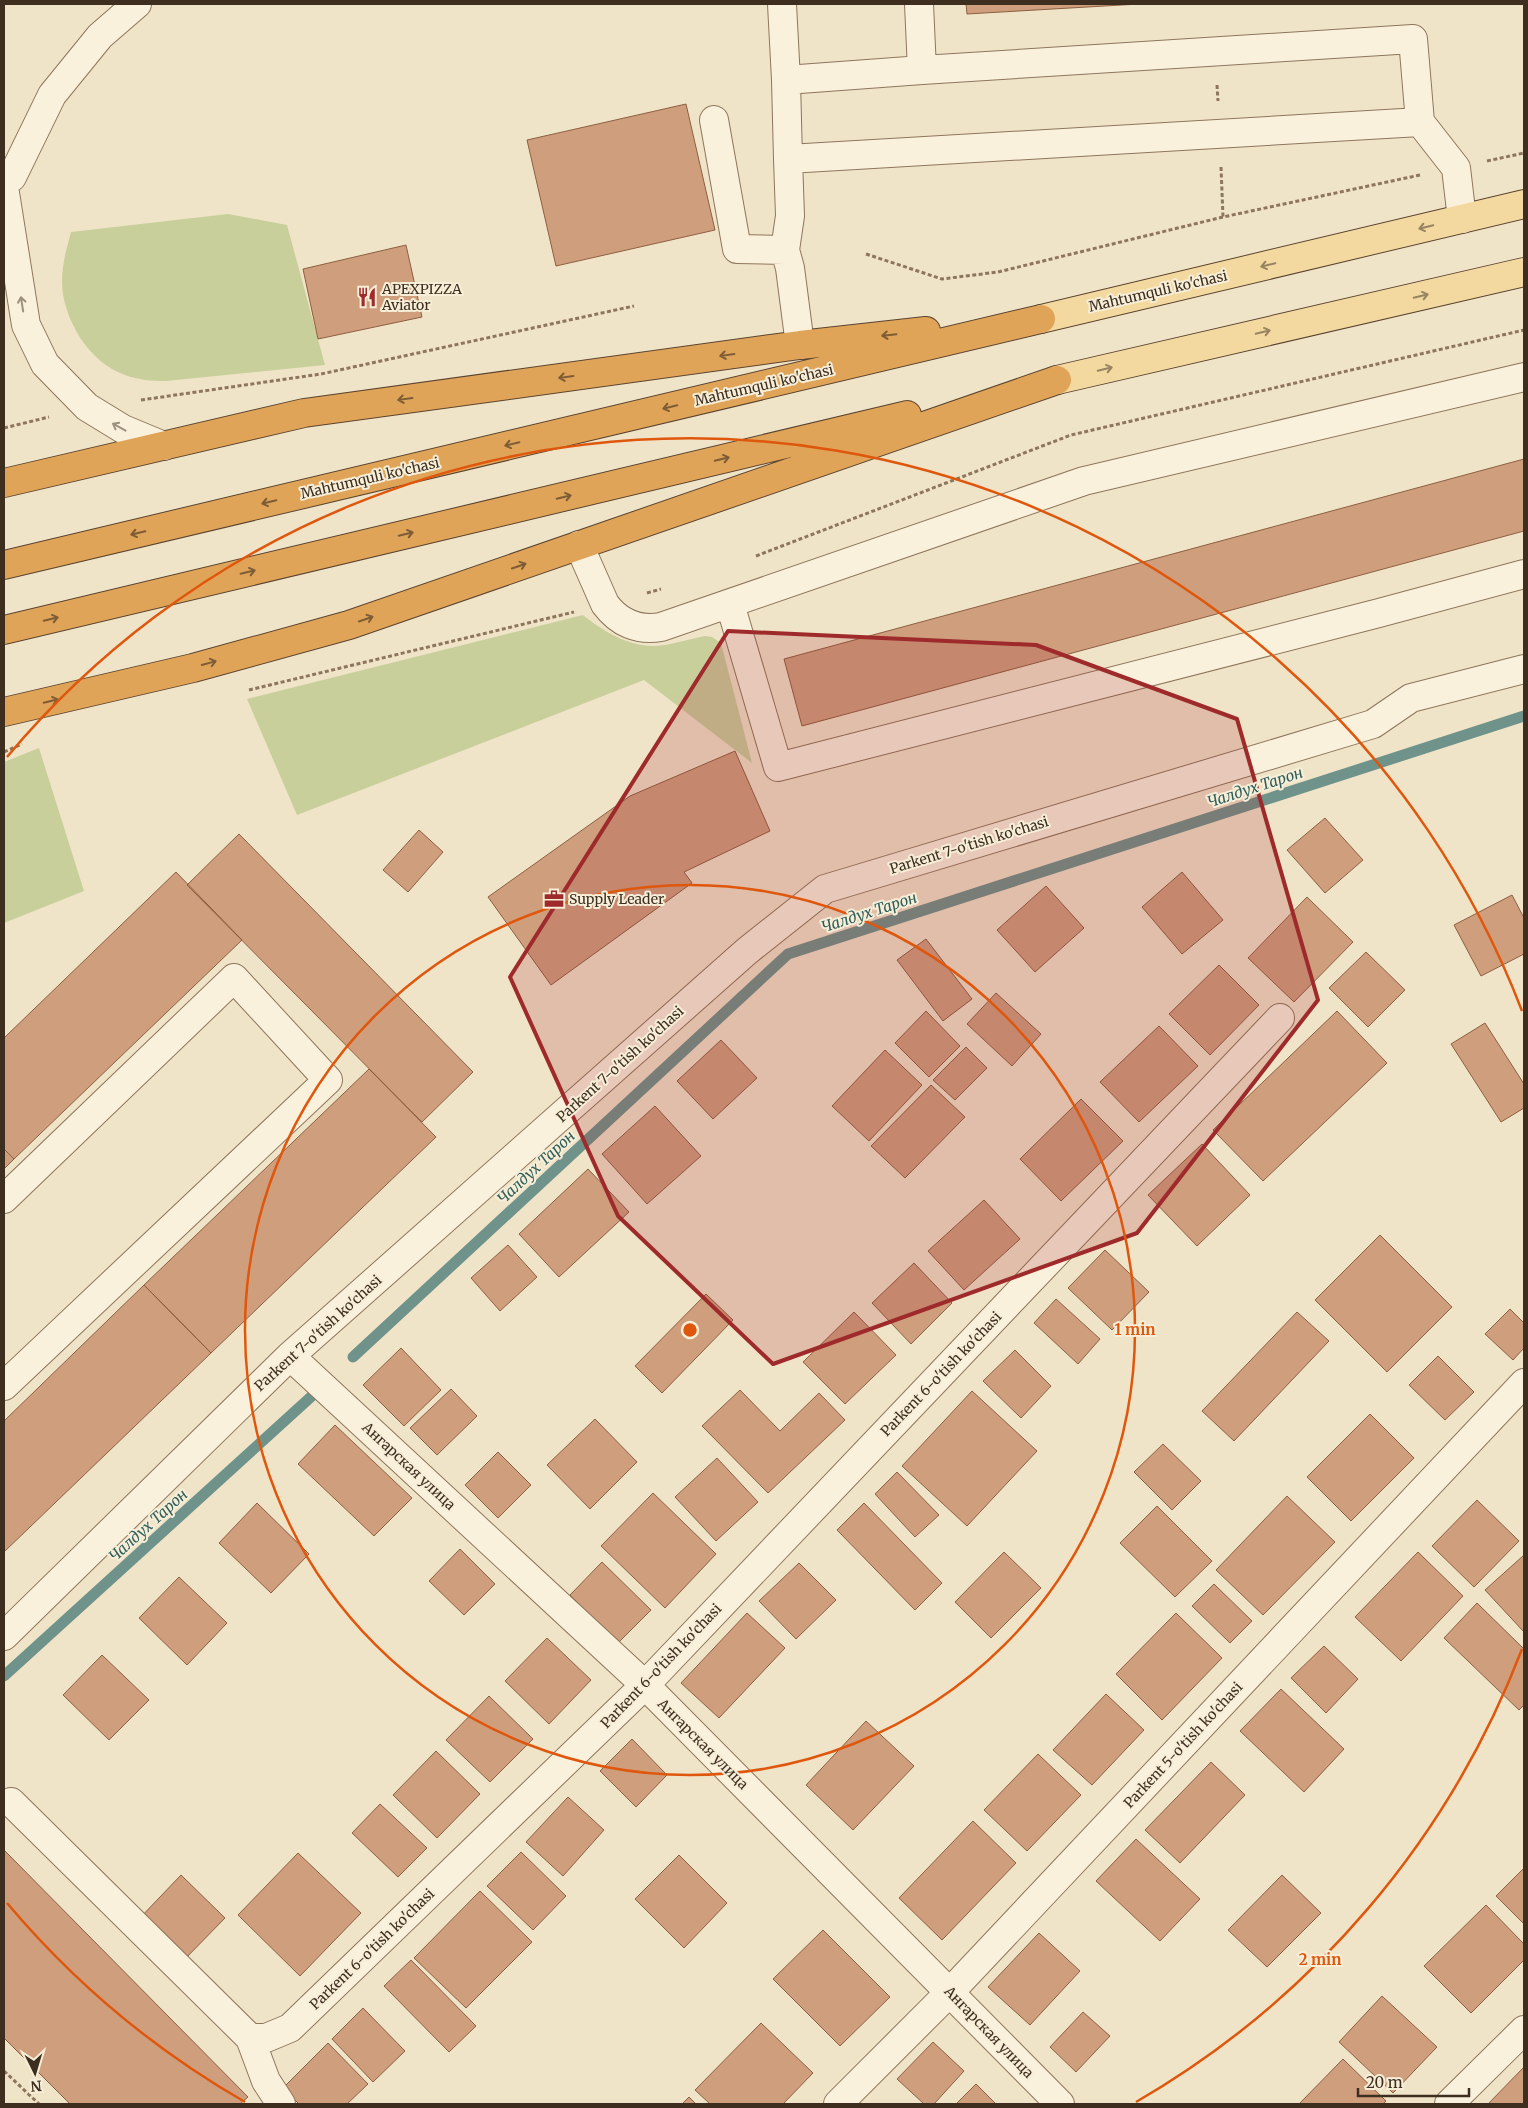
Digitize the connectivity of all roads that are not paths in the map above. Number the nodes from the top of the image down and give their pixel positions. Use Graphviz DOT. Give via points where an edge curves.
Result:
graph roads {
  1 [pos="137,4"];
  2 [pos="782,4"];
  3 [pos="919,4"];
  4 [pos="922,70"];
  5 [pos="786,80"];
  6 [pos="714,120"];
  7 [pos="1420,122"];
  8 [pos="788,159"];
  9 [pos="6,186"];
  10 [pos="1524,204"];
  11 [pos="1462,219"];
  12 [pos="785,250"];
  13 [pos="1524,272"];
  14 [pos="1041,319"];
  15 [pos="800,345"];
  16 [pos="1524,376"];
  17 [pos="1057,380"];
  18 [pos="164,446"];
  19 [pos="4,483"];
  20 [pos="578,545"];
  21 [pos="4,565"];
  22 [pos="1524,574"];
  23 [pos="730,604"];
  24 [pos="4,630"];
  25 [pos="1524,668"];
  26 [pos="4,712"];
  27 [pos="1280,1018"];
  28 [pos="4,1199"];
  29 [pos="290,1356"];
  30 [pos="1524,1383"];
  31 [pos="4,1386"];
  32 [pos="7,1628"];
  33 [pos="645,1685"];
  34 [pos="11,1802"];
  35 [pos="950,1992"];
  36 [pos="1524,2030"];
  37 [pos="250,2038"];
  38 [pos="281,2104"];
  39 [pos="838,2104"];
  40 [pos="1060,2104"];
  41 [pos="1449,2104"];
  1 -- 9 [label="street" via="100,36 52,95"];
  2 -- 5 [label="street"];
  3 -- 4 [label="street"];
  4 -- 5 [label="street"];
  4 -- 7 [label="street" via="1412,39"];
  5 -- 8 [label="street"];
  6 -- 12 [label="street" via="737,249"];
  7 -- 8 [label="street"];
  7 -- 11 [label="street" via="1456,168"];
  8 -- 12 [label="street" via="790,216"];
  18 -- 9 [label="street, one-way" via="123,429 87,407 45,364 26,325"];
  10 -- 11 [label="main road, Mahtumquli ko'chasi"];
  11 -- 14 [label="main road, Mahtumquli ko'chasi, one-way"];
  12 -- 15 [label="street"];
  17 -- 13 [label="main road, one-way"];
  14 -- 15 [label="highway, one-way"];
  14 -- 21 [label="highway, Mahtumquli ko'chasi, one-way"];
  15 -- 18 [label="highway, one-way" via="304,413"];
  16 -- 23 [label="street" via="1084,481"];
  17 -- 20 [label="highway"];
  24 -- 17 [label="highway, one-way"];
  18 -- 19 [label="highway"];
  20 -- 23 [label="street" via="605,604 622,621 645,629 661,627"];
  26 -- 20 [label="highway, one-way" via="193,668 349,625"];
  22 -- 23 [label="street" via="778,767"];
  25 -- 29 [label="street, Parkent 7-o'tish ko'chasi" via="1411,698 1373,724 825,888 747,951"];
  27 -- 33 [label="street, Parkent 6-o'tish ko'chasi"];
  28 -- 31 [label="street" via="234,978 328,1080"];
  29 -- 32 [label="street, Parkent 7-o'tish ko'chasi"];
  29 -- 33 [label="street, Ангарская улица"];
  30 -- 35 [label="street, Parkent 5-o'tish ko'chasi"];
  33 -- 35 [label="street, Ангарская улица"];
  33 -- 37 [label="street, Parkent 6-o'tish ko'chasi" via="290,2028 266,2038"];
  34 -- 37 [label="street"];
  35 -- 39 [label="street, Parkent 5-o'tish ko'chasi"];
  35 -- 40 [label="street, Ангарская улица"];
  36 -- 41 [label="street"];
  37 -- 38 [label="street" via="266,2081"];
}
